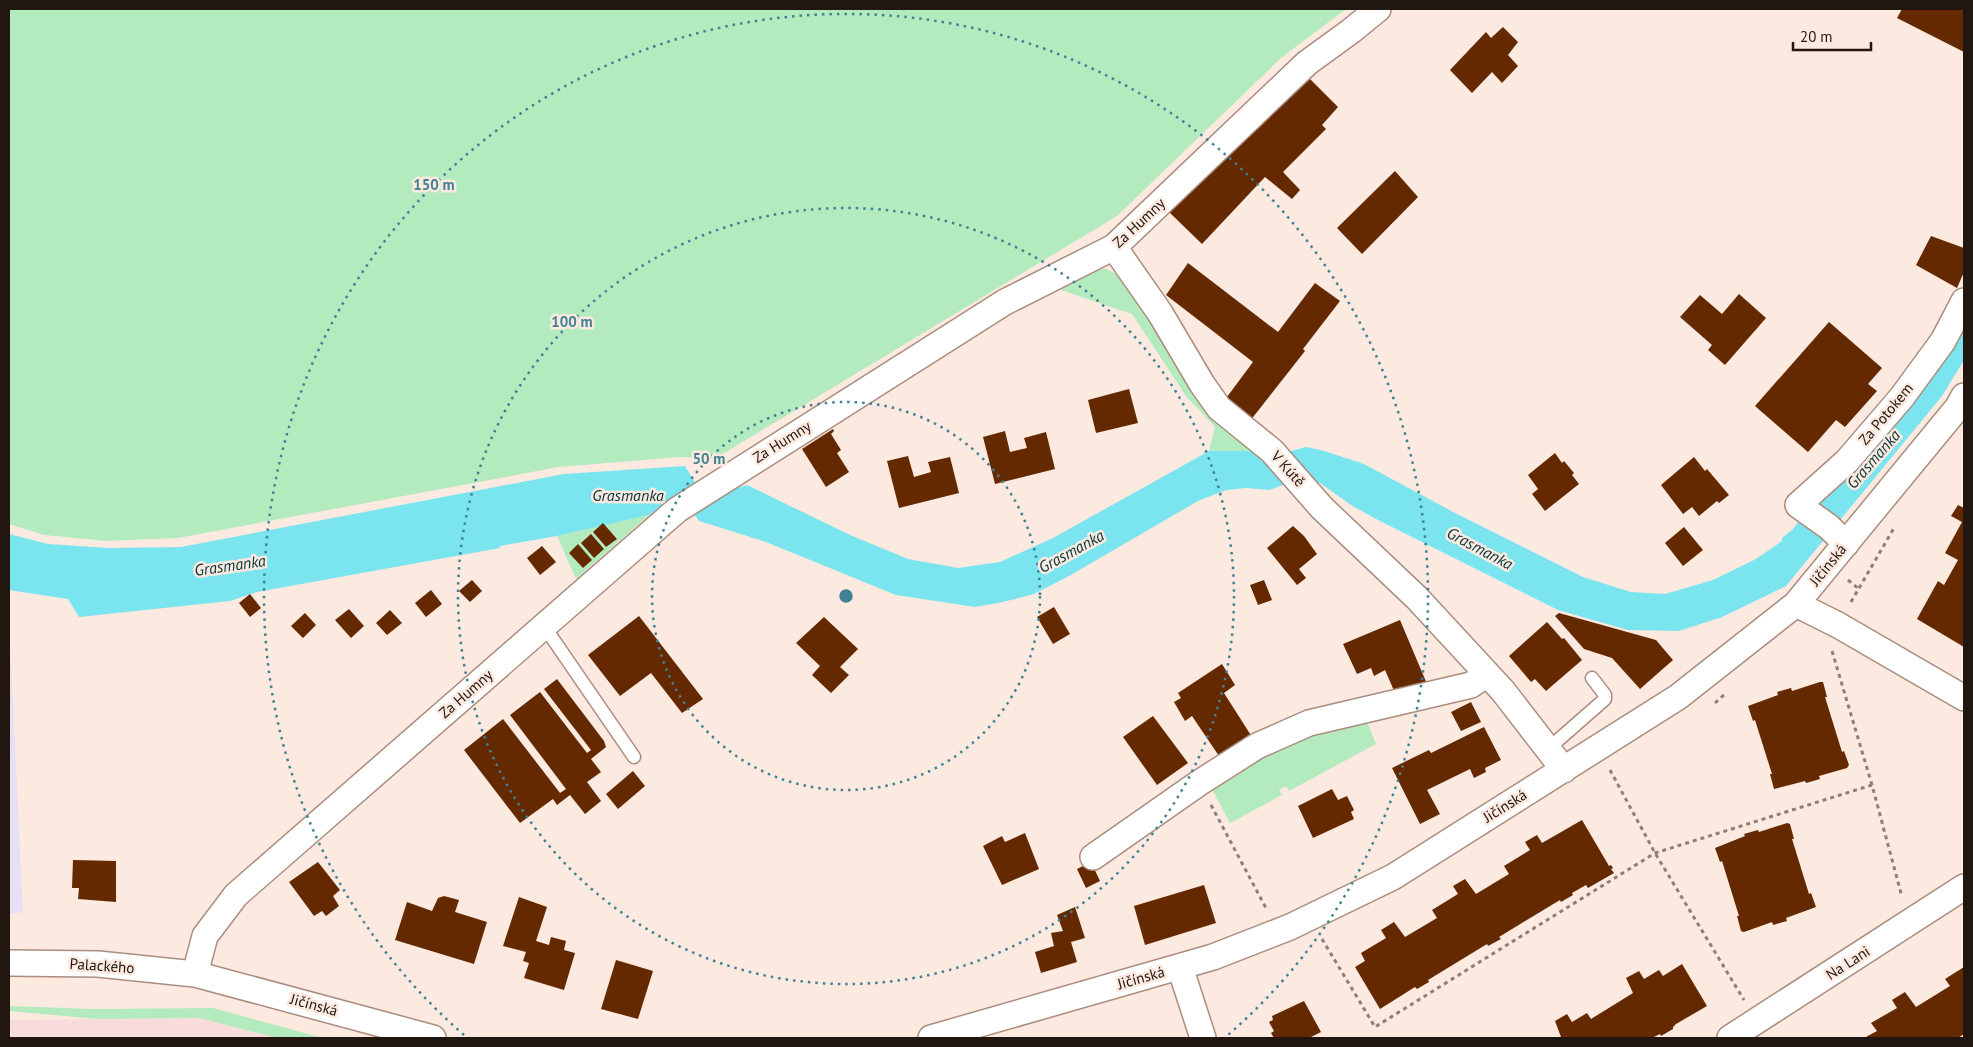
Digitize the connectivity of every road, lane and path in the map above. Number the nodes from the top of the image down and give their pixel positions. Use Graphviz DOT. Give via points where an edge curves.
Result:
graph roads {
  1 [pos="1378,9"];
  2 [pos="1114,247"];
  3 [pos="1964,301"];
  4 [pos="1964,396"];
  5 [pos="1837,535"];
  6 [pos="1796,604"];
  7 [pos="544,626"];
  8 [pos="1832,650"];
  9 [pos="1487,674"];
  10 [pos="1592,678"];
  11 [pos="1964,698"];
  12 [pos="1548,749"];
  13 [pos="634,756"];
  14 [pos="1609,767"];
  15 [pos="1564,770"];
  16 [pos="1199,783"];
  17 [pos="1872,785"];
  18 [pos="1655,853"];
  19 [pos="1093,857"];
  20 [pos="1964,887"];
  21 [pos="1909,923"];
  22 [pos="1278,931"];
  23 [pos="1321,936"];
  24 [pos="9,964"];
  25 [pos="1180,967"];
  26 [pos="195,974"];
  27 [pos="1757,1022"];
  28 [pos="433,1038"];
  29 [pos="931,1038"];
  30 [pos="1203,1038"];
  31 [pos="1730,1038"];
  1 -- 2 [label="street, Za Humny" via="1307,62"];
  2 -- 7 [label="street, Za Humny" via="1005,302 676,510"];
  2 -- 9 [label="street, V Kútě" via="1219,408 1272,451 1322,508 1417,598"];
  3 -- 5 [label="street, Za Potokem" via="1943,341 1902,397 1847,461 1798,504"];
  4 -- 5 [label="street, Jičínská" via="1958,407"];
  5 -- 6 [label="street, Jičínská"];
  6 -- 11 [label="street"];
  6 -- 15 [label="street, Jičínská" via="1678,697"];
  7 -- 13 [label="lane"];
  7 -- 26 [label="street, Za Humny" via="236,895 205,936"];
  8 -- 17 [label="path"];
  9 -- 12 [label="street, V Kútě"];
  9 -- 16 [label="street" via="1471,686 1309,723 1257,746"];
  10 -- 12 [label="lane" via="1606,695 1605,699"];
  12 -- 15 [label="street, V Kútě"];
  14 -- 18 [label="path"];
  15 -- 22 [label="street, Jičínská" via="1393,877"];
  16 -- 19 [label="street"];
  16 -- 22 [label="path"];
  17 -- 18 [label="path"];
  17 -- 21 [label="path"];
  18 -- 23 [label="path" via="1375,1027"];
  18 -- 27 [label="path"];
  20 -- 21 [label="street, Na Lani"];
  21 -- 27 [label="street, Na Lani"];
  22 -- 25 [label="street, Jičínská"];
  24 -- 26 [label="street, Palackého" via="98,964"];
  25 -- 29 [label="street, Jičínská"];
  25 -- 30 [label="street"];
  26 -- 28 [label="street, Jičínská"];
  27 -- 31 [label="street, Na Lani"];
}
